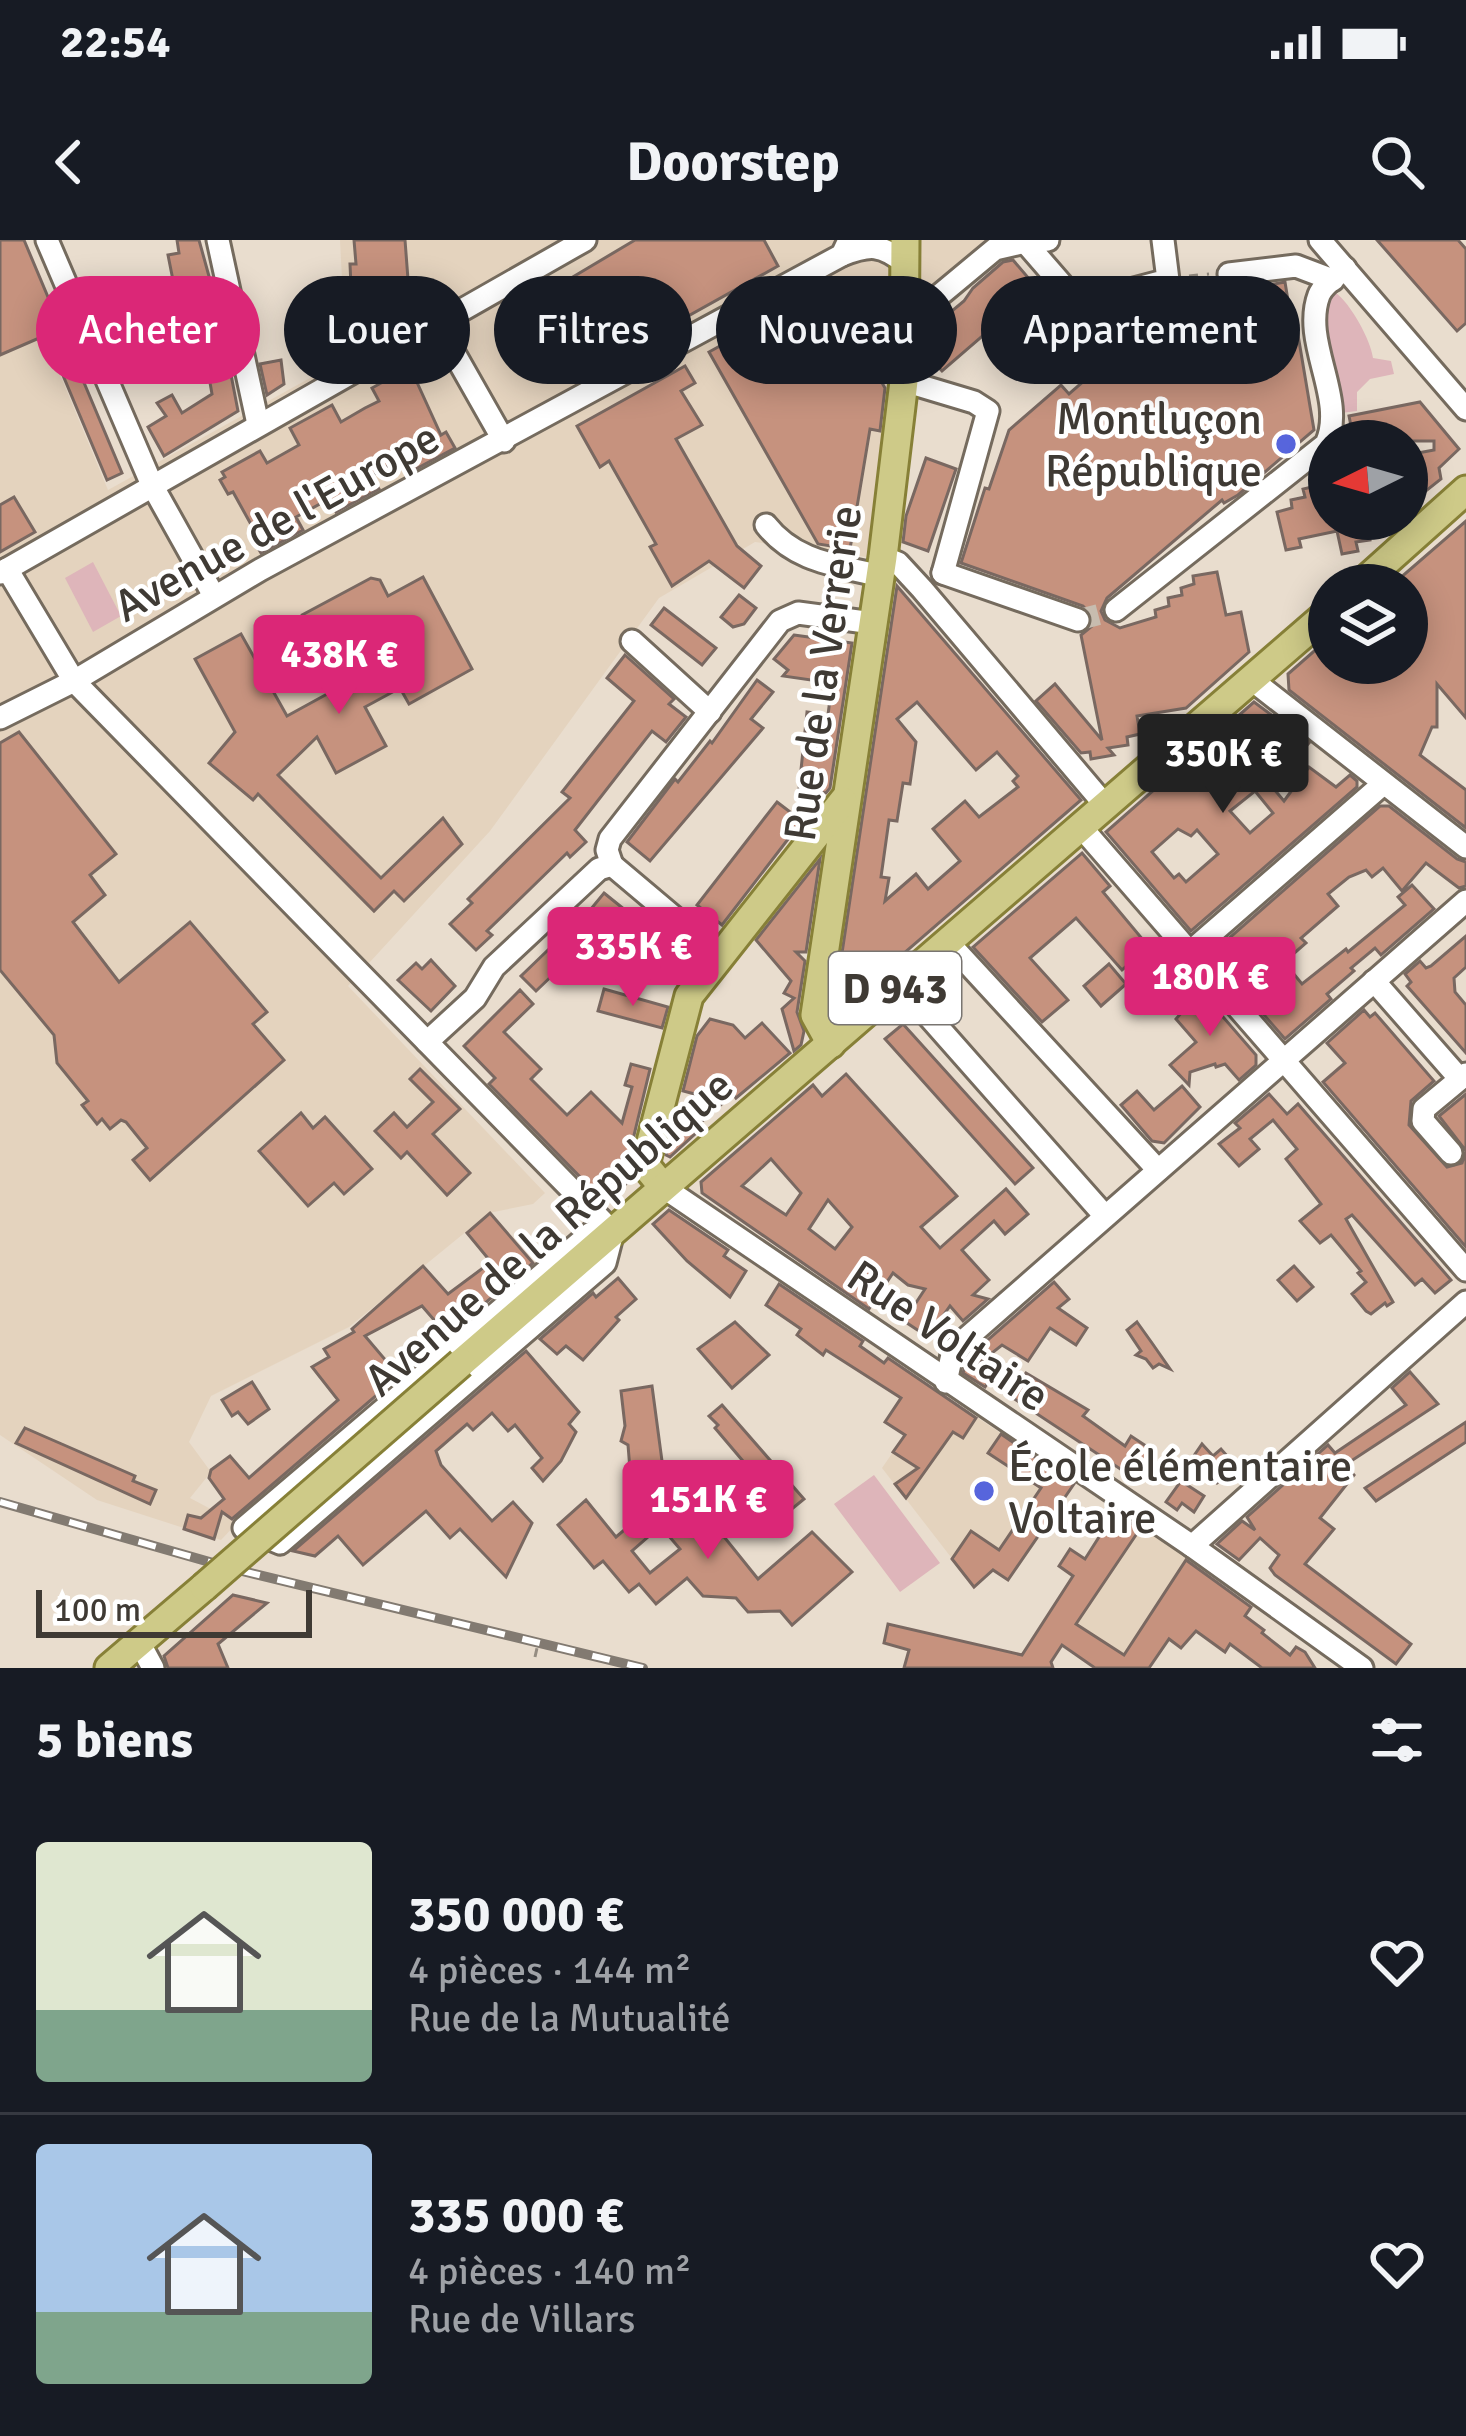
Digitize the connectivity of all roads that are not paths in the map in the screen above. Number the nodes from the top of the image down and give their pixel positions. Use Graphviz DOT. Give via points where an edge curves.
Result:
graph roads {
  1 [pos="47,240"];
  2 [pos="218,240"];
  3 [pos="585,240"];
  4 [pos="1163,240"];
  5 [pos="1320,240"];
  6 [pos="1036,241"];
  7 [pos="845,247"];
  8 [pos="905,251"];
  9 [pos="1229,274"];
  10 [pos="1339,274"];
  11 [pos="957,281"];
  12 [pos="470,304"];
  13 [pos="470,381"];
  14 [pos="329,384"];
  15 [pos="904,384"];
  16 [pos="914,384"];
  17 [pos="1466,409"];
  18 [pos="258,424"];
  19 [pos="504,441"];
  20 [pos="152,484"];
  21 [pos="1466,490"];
  22 [pos="766,525"];
  23 [pos="1383,564"];
  24 [pos="882,566"];
  25 [pos="3,571"];
  26 [pos="943,573"];
  27 [pos="922,589"];
  28 [pos="214,596"];
  29 [pos="1116,610"];
  30 [pos="1078,620"];
  31 [pos="873,622"];
  32 [pos="1308,631"];
  33 [pos="632,641"];
  34 [pos="1252,680"];
  35 [pos="74,682"];
  36 [pos="710,712"];
  37 [pos="0,718"];
  38 [pos="1383,784"];
  39 [pos="846,797"];
  40 [pos="1105,806"];
  41 [pos="1081,827"];
  42 [pos="1466,847"];
  43 [pos="612,865"];
  44 [pos="1466,901"];
  45 [pos="947,941"];
  46 [pos="1190,952"];
  47 [pos="721,956"];
  48 [pos="1374,981"];
  49 [pos="900,984"];
  50 [pos="427,1042"];
  51 [pos="831,1044"];
  52 [pos="1284,1060"];
  53 [pos="1463,1077"];
  54 [pos="1451,1153"];
  55 [pos="1158,1170"];
  56 [pos="663,1187"];
  57 [pos="1106,1216"];
  58 [pos="613,1232"];
  59 [pos="1466,1270"];
  60 [pos="1466,1302"];
  61 [pos="946,1382"];
  62 [pos="1192,1546"];
  63 [pos="140,1642"];
  64 [pos="109,1668"];
  65 [pos="153,1668"];
  66 [pos="1362,1668"];
  1 -- 20 [label="street"];
  2 -- 18 [label="street"];
  3 -- 12 [label="street"];
  4 -- 6 [label="street" via="1168,280 1126,292 1091,318"];
  5 -- 10 [label="street"];
  6 -- 11 [label="street" via="995,249"];
  7 -- 8 [label="street, Avenue de l'Europe"];
  7 -- 19 [label="street, Avenue de l'Europe"];
  9 -- 10 [label="street" via="1296,266"];
  10 -- 17 [label="street"];
  10 -- 29 [label="street" via="1319,292 1316,319 1334,427 1326,445"];
  13 -- 19 [label="street"];
  14 -- 18 [label="street"];
  15 -- 24 [label="main road, Rue de la Verrerie"];
  16 -- 26 [label="street" via="988,411"];
  18 -- 20 [label="street"];
  19 -- 28 [label="street, Avenue de l'Europe"];
  20 -- 25 [label="street"];
  20 -- 28 [label="street"];
  21 -- 23 [label="main road"];
  22 -- 24 [label="street" via="802,556"];
  24 -- 27 [label="street" via="898,563"];
  24 -- 31 [label="main road, Rue de la Verrerie"];
  25 -- 35 [label="street"];
  26 -- 27 [label="street"];
  26 -- 30 [label="street"];
  27 -- 40 [label="street"];
  28 -- 35 [label="street, Avenue de l'Europe"];
  31 -- 36 [label="street" via="798,613 780,621"];
  31 -- 39 [label="main road, Rue de la Verrerie"];
  32 -- 34 [label="main road, Avenue de la République / D 943"];
  33 -- 36 [label="street"];
  34 -- 38 [label="street"];
  34 -- 40 [label="main road, Avenue de la République / D 943"];
  35 -- 37 [label="street, Avenue de l'Europe"];
  35 -- 50 [label="street"];
  36 -- 43 [label="street" via="610,839"];
  38 -- 42 [label="street"];
  38 -- 46 [label="street"];
  39 -- 47 [label="main road"];
  39 -- 51 [label="main road, Rue de la Verrerie" via="815,1015"];
  40 -- 41 [label="main road, Avenue de la République / D 943"];
  41 -- 45 [label="main road, Avenue de la République / D 943"];
  41 -- 46 [label="street"];
  43 -- 47 [label="street"];
  43 -- 50 [label="street" via="507,954"];
  44 -- 48 [label="street"];
  45 -- 49 [label="main road, Avenue de la République / D 943"];
  45 -- 55 [label="street"];
  46 -- 52 [label="street"];
  47 -- 56 [label="main road" via="688,997 645,1165"];
  48 -- 52 [label="street"];
  48 -- 53 [label="street"];
  49 -- 51 [label="main road, Avenue de la République / D 943"];
  49 -- 57 [label="street"];
  50 -- 58 [label="street"];
  51 -- 56 [label="main road, Avenue de la République / D 943"];
  52 -- 55 [label="street"];
  52 -- 59 [label="street"];
  53 -- 54 [label="street" via="1424,1109 1423,1120"];
  55 -- 57 [label="street"];
  56 -- 58 [label="main road, Avenue de la République / D 943"];
  56 -- 61 [label="street, Rue Voltaire"];
  57 -- 61 [label="street" via="953,1349"];
  58 -- 58 [label="street" via="591,1233 244,1528 280,1544 605,1263"];
  58 -- 63 [label="main road, Avenue de la République / D 943, bridge"];
  60 -- 62 [label="street"];
  61 -- 62 [label="street, Rue Voltaire"];
  62 -- 66 [label="street, Rue Voltaire"];
  63 -- 64 [label="main road, D 943"];
  63 -- 65 [label="street"];
}
